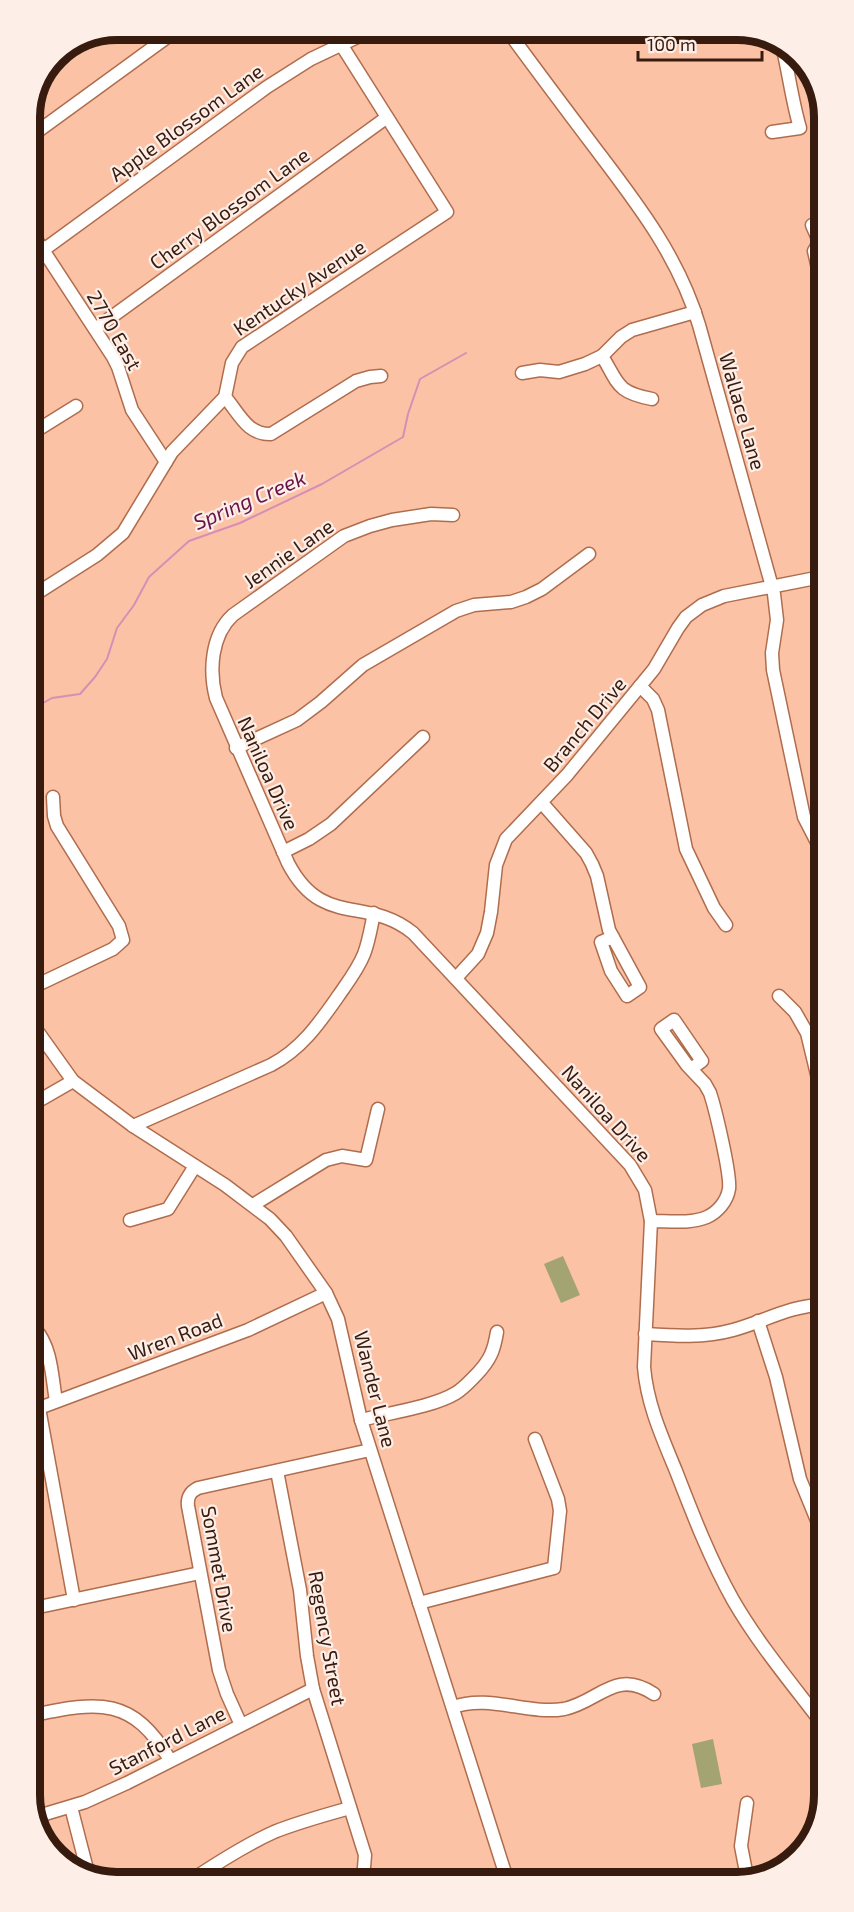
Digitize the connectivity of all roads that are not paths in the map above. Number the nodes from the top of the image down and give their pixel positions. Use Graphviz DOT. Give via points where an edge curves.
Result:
graph roads {
  1 [pos="163,40"];
  2 [pos="339,40"];
  3 [pos="351,40"];
  4 [pos="515,41"];
  5 [pos="342,45"];
  6 [pos="785,58"];
  7 [pos="386,117"];
  8 [pos="41,129"];
  9 [pos="772,132"];
  10 [pos="812,225"];
  11 [pos="814,230"];
  12 [pos="41,246"];
  13 [pos="44,250"];
  14 [pos="41,252"];
  15 [pos="695,312"];
  16 [pos="95,329"];
  17 [pos="602,356"];
  18 [pos="522,373"];
  19 [pos="381,376"];
  20 [pos="225,397"];
  21 [pos="652,399"];
  22 [pos="76,406"];
  23 [pos="41,428"];
  24 [pos="166,462"];
  25 [pos="453,515"];
  26 [pos="589,554"];
  27 [pos="814,578"];
  28 [pos="772,587"];
  29 [pos="41,591"];
  30 [pos="224,627"];
  31 [pos="640,686"];
  32 [pos="423,737"];
  33 [pos="236,748"];
  34 [pos="53,797"];
  35 [pos="542,803"];
  36 [pos="814,837"];
  37 [pos="283,852"];
  38 [pos="374,913"];
  39 [pos="726,925"];
  40 [pos="611,934"];
  41 [pos="456,978"];
  42 [pos="40,983"];
  43 [pos="779,996"];
  44 [pos="40,1035"];
  45 [pos="814,1062"];
  46 [pos="692,1070"];
  47 [pos="73,1081"];
  48 [pos="40,1100"];
  49 [pos="378,1109"];
  50 [pos="134,1126"];
  51 [pos="195,1166"];
  52 [pos="253,1204"];
  53 [pos="130,1220"];
  54 [pos="651,1221"];
  55 [pos="326,1293"];
  56 [pos="814,1306"];
  57 [pos="758,1321"];
  58 [pos="497,1332"];
  59 [pos="645,1334"];
  60 [pos="40,1335"];
  61 [pos="56,1401"];
  62 [pos="40,1407"];
  63 [pos="361,1420"];
  64 [pos="40,1430"];
  65 [pos="536,1439"];
  66 [pos="370,1450"];
  67 [pos="278,1471"];
  68 [pos="814,1513"];
  69 [pos="200,1573"];
  70 [pos="74,1600"];
  71 [pos="419,1603"];
  72 [pos="40,1607"];
  73 [pos="313,1689"];
  74 [pos="654,1694"];
  75 [pos="453,1707"];
  76 [pos="814,1712"];
  77 [pos="40,1714"];
  78 [pos="241,1725"];
  79 [pos="170,1760"];
  80 [pos="747,1803"];
  81 [pos="71,1807"];
  82 [pos="350,1808"];
  83 [pos="44,1815"];
  84 [pos="86,1865"];
  85 [pos="206,1871"];
  86 [pos="364,1871"];
  87 [pos="746,1871"];
  88 [pos="505,1872"];
  1 -- 8 [label="street"];
  2 -- 5 [label="street"];
  3 -- 5 [label="street, Apple Blossom Lane"];
  4 -- 15 [label="street, Wallace Lane" via="654,228 678,270"];
  5 -- 7 [label="street"];
  5 -- 13 [label="street, Apple Blossom Lane" via="267,87"];
  6 -- 9 [label="street" via="800,128"];
  7 -- 16 [label="street, Cherry Blossom Lane"];
  7 -- 20 [label="street, Kentucky Avenue" via="447,212 242,347 232,363"];
  10 -- 11 [label="street"];
  12 -- 13 [label="street, 2770 East"];
  13 -- 14 [label="street, Apple Blossom Lane"];
  13 -- 16 [label="street, 2770 East"];
  15 -- 17 [label="street" via="632,330"];
  15 -- 28 [label="street, Wallace Lane"];
  16 -- 24 [label="street, 2770 East" via="118,367 137,420"];
  17 -- 18 [label="street" via="563,372"];
  17 -- 21 [label="street" via="624,390"];
  19 -- 20 [label="street" via="356,381 271,434 255,432"];
  20 -- 24 [label="street"];
  22 -- 23 [label="street"];
  24 -- 29 [label="street" via="116,540"];
  25 -- 30 [label="street, Jennie Lane" via="431,514 376,523 344,536 233,615"];
  26 -- 33 [label="street" via="526,597 456,611 363,665 297,720"];
  27 -- 28 [label="street, Branch Drive"];
  28 -- 31 [label="street, Branch Drive" via="724,596 697,608 681,622 663,656"];
  28 -- 36 [label="street, Wallace Lane" via="777,620 773,670 804,817"];
  30 -- 33 [label="street, Naniloa Drive" via="213,658 213,682 218,706"];
  31 -- 35 [label="street, Branch Drive"];
  31 -- 39 [label="street" via="658,710 686,849"];
  32 -- 37 [label="street" via="331,824"];
  33 -- 37 [label="street, Naniloa Drive"];
  34 -- 42 [label="street" via="57,826 119,926 123,940 113,949"];
  35 -- 40 [label="street" via="586,852 597,876"];
  35 -- 41 [label="street, Branch Drive" via="502,846 487,933 477,954"];
  37 -- 38 [label="street, Naniloa Drive" via="297,879 318,899 341,909"];
  38 -- 41 [label="street, Naniloa Drive" via="406,927"];
  38 -- 50 [label="street" via="363,956 351,978 301,1044 271,1065"];
  41 -- 54 [label="street, Naniloa Drive" via="630,1165 645,1190"];
  43 -- 45 [label="street" via="795,1012 807,1033"];
  44 -- 47 [label="street, Wander Lane"];
  46 -- 54 [label="street" via="705,1083 712,1099 729,1179 726,1197 717,1211 700,1219"];
  47 -- 48 [label="street"];
  47 -- 50 [label="street, Wander Lane"];
  49 -- 52 [label="street" via="366,1160 342,1156 326,1160"];
  50 -- 51 [label="street, Wander Lane"];
  51 -- 52 [label="street, Wander Lane"];
  51 -- 53 [label="street" via="168,1209"];
  52 -- 55 [label="street, Wander Lane" via="286,1236"];
  54 -- 59 [label="street, Naniloa Drive"];
  55 -- 61 [label="street, Wren Road" via="248,1330"];
  55 -- 63 [label="street, Wander Lane" via="338,1319"];
  56 -- 57 [label="street"];
  57 -- 59 [label="street" via="707,1335"];
  57 -- 68 [label="street" via="776,1377 800,1479"];
  58 -- 63 [label="street" via="494,1351 485,1365 454,1395"];
  59 -- 76 [label="street, Naniloa Drive" via="644,1367 651,1407 705,1543 743,1616"];
  60 -- 61 [label="street" via="46,1346"];
  61 -- 62 [label="street, Wren Road"];
  63 -- 66 [label="street, Wander Lane"];
  64 -- 70 [label="street"];
  65 -- 71 [label="street" via="560,1504 554,1568"];
  66 -- 67 [label="street, Sommet Drive"];
  66 -- 71 [label="street, Wander Lane"];
  67 -- 69 [label="street, Sommet Drive" via="198,1488 189,1495"];
  67 -- 73 [label="street, Regency Street"];
  69 -- 70 [label="street"];
  69 -- 78 [label="street, Sommet Drive" via="219,1670"];
  70 -- 72 [label="street"];
  71 -- 75 [label="street, Wander Lane"];
  73 -- 78 [label="street, Stanford Lane"];
  73 -- 82 [label="street, Regency Street"];
  74 -- 75 [label="street" via="640,1686 626,1685 560,1709 474,1702"];
  75 -- 88 [label="street, Wander Lane"];
  77 -- 79 [label="street" via="81,1706 111,1708 142,1723"];
  78 -- 79 [label="street, Stanford Lane"];
  79 -- 81 [label="street, Stanford Lane"];
  80 -- 87 [label="street" via="741,1846"];
  81 -- 83 [label="street, Stanford Lane"];
  81 -- 84 [label="street"];
  82 -- 85 [label="street" via="265,1836"];
  82 -- 86 [label="street, Regency Street" via="365,1855"];
}
